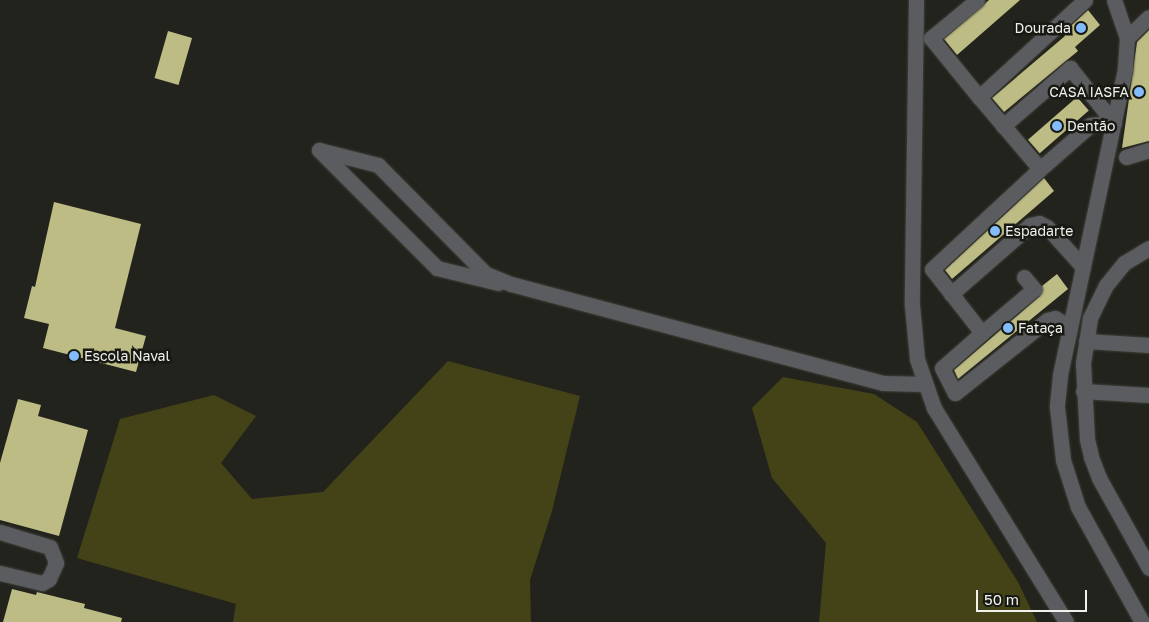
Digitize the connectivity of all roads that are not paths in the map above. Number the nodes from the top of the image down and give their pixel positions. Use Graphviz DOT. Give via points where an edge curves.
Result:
graph roads {
  1 [pos="916,0"];
  2 [pos="977,0"];
  3 [pos="1085,0"];
  4 [pos="1114,0"];
  5 [pos="1149,17"];
  6 [pos="1127,38"];
  7 [pos="979,97"];
  8 [pos="1114,123"];
  9 [pos="1003,126"];
  10 [pos="1149,150"];
  11 [pos="1126,157"];
  12 [pos="1040,169"];
  13 [pos="1149,248"];
  14 [pos="1083,267"];
  15 [pos="1024,277"];
  16 [pos="512,284"];
  17 [pos="951,294"];
  18 [pos="1070,328"];
  19 [pos="982,333"];
  20 [pos="1086,341"];
  21 [pos="1149,345"];
  22 [pos="923,384"];
  23 [pos="1083,391"];
  24 [pos="1149,394"];
  25 [pos="0,532"];
  26 [pos="1149,568"];
  27 [pos="0,573"];
  28 [pos="1066,622"];
  29 [pos="1142,622"];
  1 -- 22 [label="street" via="912,305 913,336"];
  2 -- 7 [label="street" via="931,38"];
  3 -- 7 [label="street"];
  4 -- 6 [label="street"];
  5 -- 6 [label="street"];
  6 -- 8 [label="street" via="1125,69"];
  7 -- 9 [label="street"];
  8 -- 9 [label="street" via="1070,68"];
  8 -- 12 [label="street" via="1090,125"];
  8 -- 14 [label="street"];
  9 -- 12 [label="street"];
  10 -- 11 [label="street"];
  12 -- 17 [label="street" via="932,268"];
  13 -- 20 [label="street" via="1124,263 1106,285 1090,318"];
  14 -- 17 [label="street" via="1047,227 1030,225"];
  14 -- 18 [label="street"];
  15 -- 19 [label="street" via="1034,289"];
  16 -- 16 [label="street" via="486,274 378,165 318,150 437,268 484,282"];
  16 -- 22 [label="street" via="883,384"];
  17 -- 19 [label="street"];
  18 -- 19 [label="street" via="1055,318 1047,320 955,394 942,368"];
  18 -- 29 [label="street" via="1057,407 1063,460 1078,507"];
  20 -- 21 [label="street"];
  20 -- 23 [label="street"];
  22 -- 28 [label="street" via="934,408"];
  23 -- 24 [label="street"];
  23 -- 26 [label="street" via="1087,439 1098,478"];
  25 -- 27 [label="street" via="50,547 56,563 49,579 42,583"];
}
